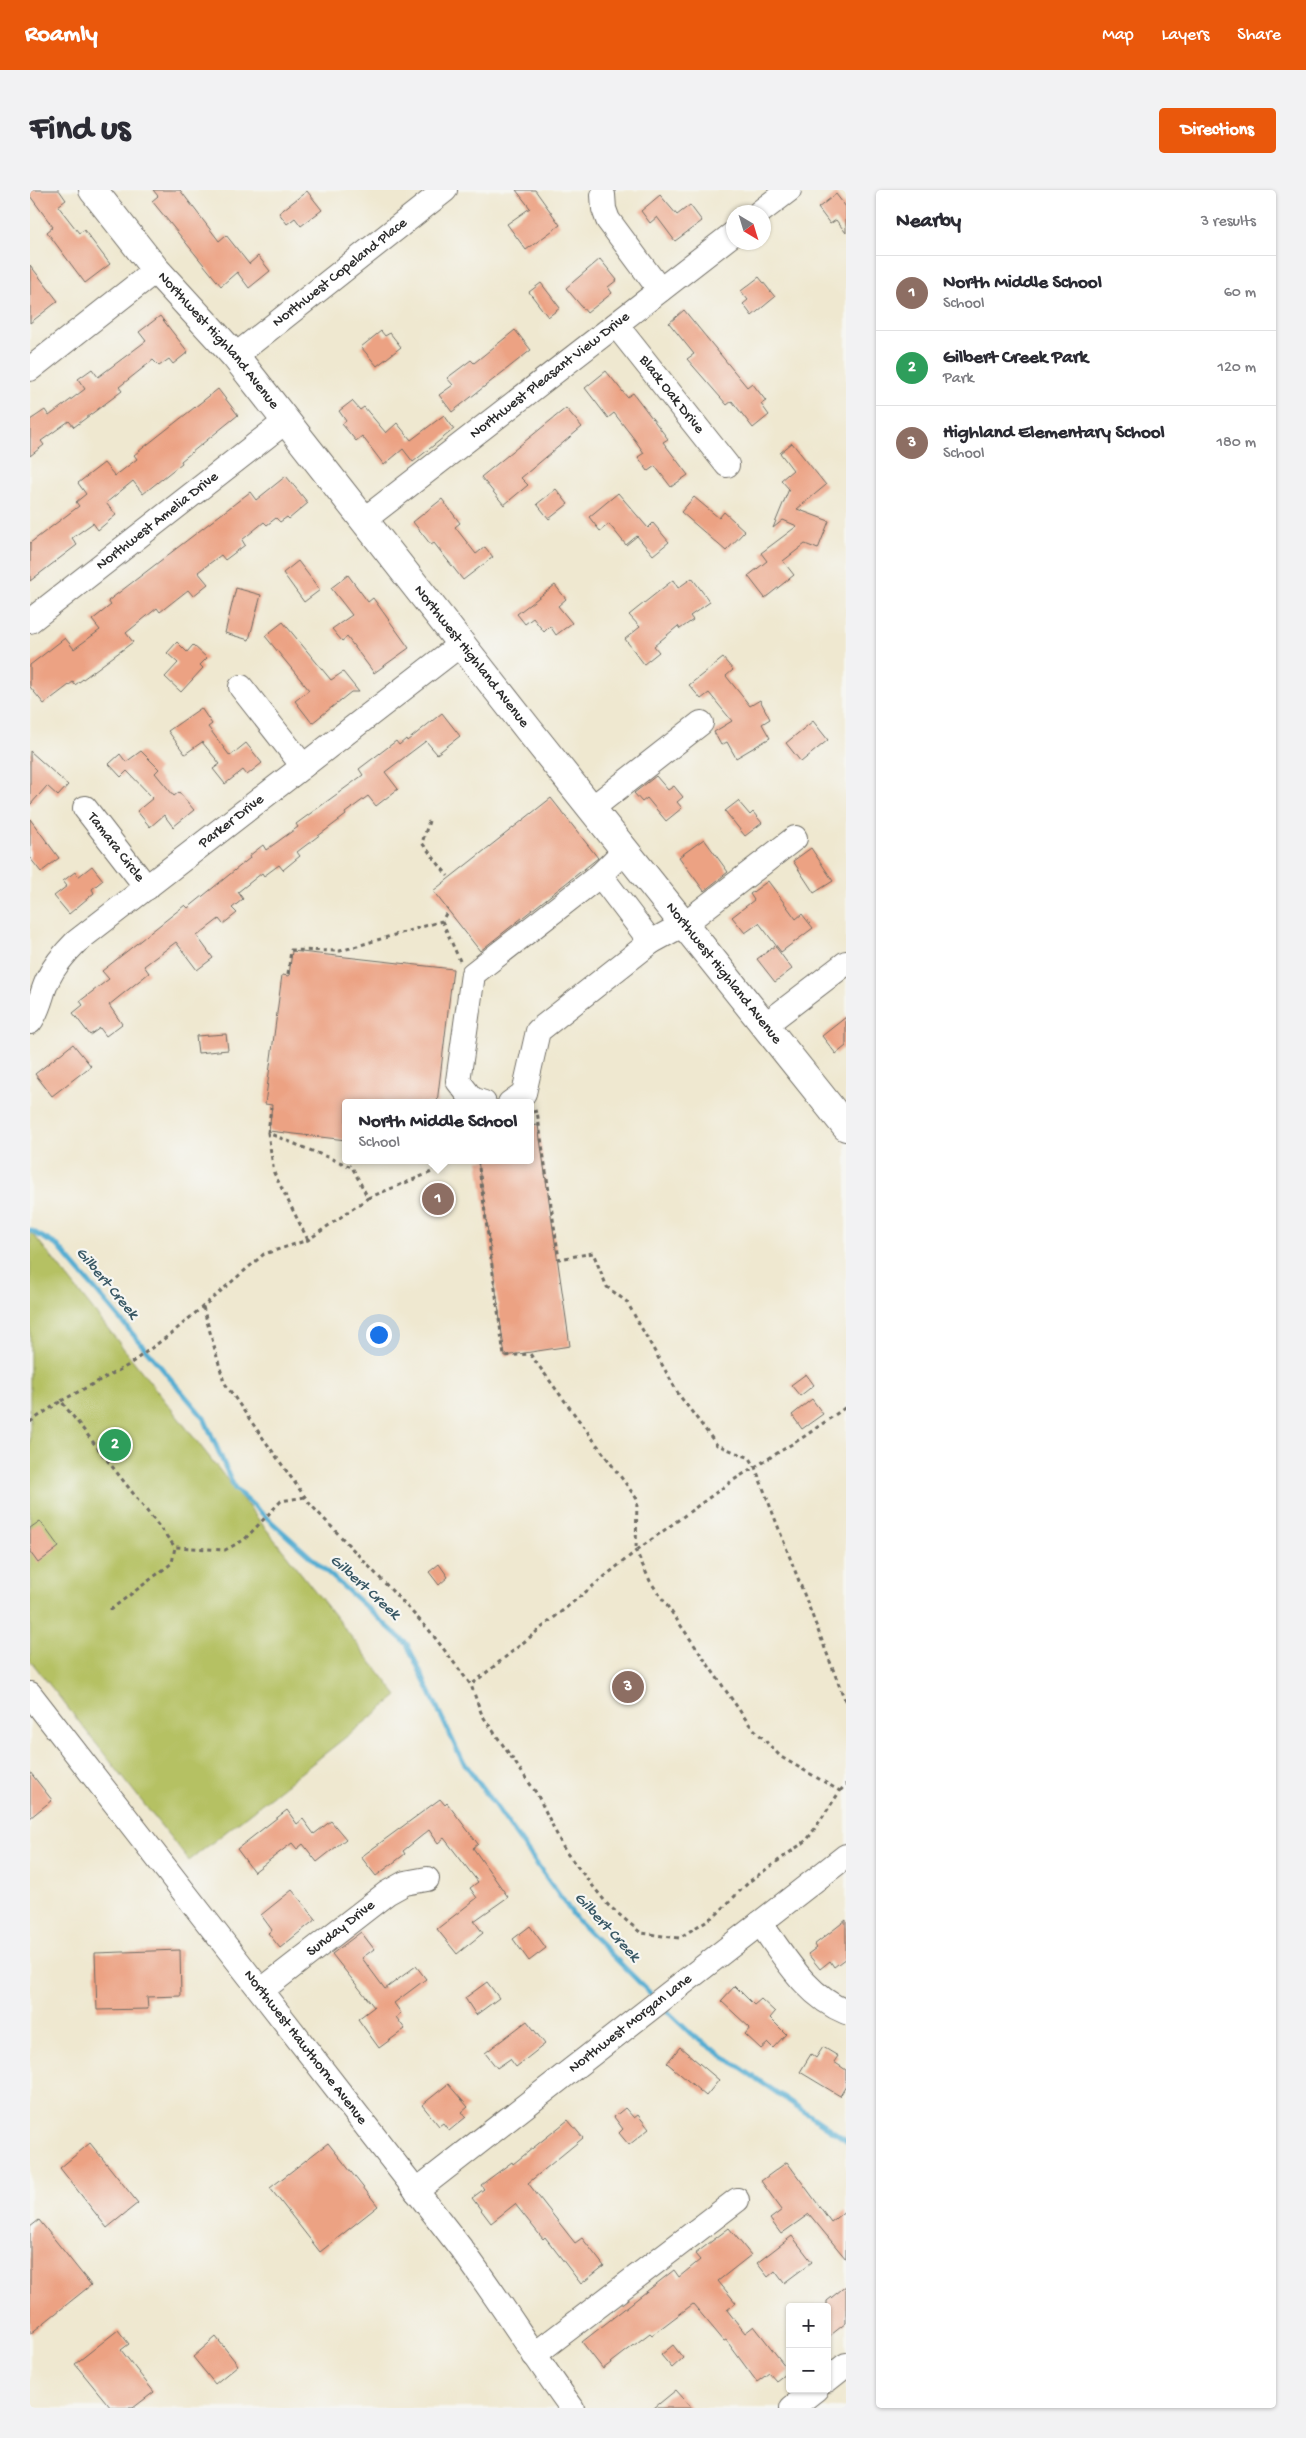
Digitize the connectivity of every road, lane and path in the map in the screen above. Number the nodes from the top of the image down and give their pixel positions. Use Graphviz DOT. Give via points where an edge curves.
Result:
graph roads {
  1 [pos="93,190"];
  2 [pos="445,190"];
  3 [pos="789,190"];
  4 [pos="604,195"];
  5 [pos="769,205"];
  6 [pos="726,239"];
  7 [pos="156,270"];
  8 [pos="660,290"];
  9 [pos="616,325"];
  10 [pos="235,356"];
  11 [pos="30,369"];
  12 [pos="286,421"];
  13 [pos="727,465"];
  14 [pos="365,519"];
  15 [pos="30,620"];
  16 [pos="461,644"];
  17 [pos="242,688"];
  18 [pos="701,723"];
  19 [pos="303,766"];
  20 [pos="85,808"];
  21 [pos="591,809"];
  22 [pos="429,821"];
  23 [pos="795,838"];
  24 [pos="625,850"];
  25 [pos="600,875"];
  26 [pos="448,876"];
  27 [pos="147,888"];
  28 [pos="448,910"];
  29 [pos="684,924"];
  30 [pos="651,942"];
  31 [pos="846,963"];
  32 [pos="288,974"];
  33 [pos="30,1022"];
  34 [pos="765,1025"];
  35 [pos="472,1099"];
  36 [pos="516,1099"];
  37 [pos="271,1107"];
  38 [pos="534,1111"];
  39 [pos="846,1128"];
  40 [pos="268,1133"];
  41 [pos="342,1163"];
  42 [pos="345,1164"];
  43 [pos="435,1164"];
  44 [pos="479,1164"];
  45 [pos="368,1198"];
  46 [pos="308,1240"];
  47 [pos="203,1307"];
  48 [pos="61,1401"];
  49 [pos="846,1407"];
  50 [pos="30,1422"];
  51 [pos="755,1467"];
  52 [pos="305,1497"];
  53 [pos="175,1547"];
  54 [pos="636,1551"];
  55 [pos="110,1610"];
  56 [pos="471,1685"];
  57 [pos="30,1694"];
  58 [pos="846,1703"];
  59 [pos="846,1784"];
  60 [pos="840,1791"];
  61 [pos="846,1856"];
  62 [pos="427,1879"];
  63 [pos="760,1923"];
  64 [pos="262,1990"];
  65 [pos="846,2012"];
  66 [pos="416,2192"];
  67 [pos="738,2200"];
  68 [pos="534,2355"];
  69 [pos="846,2365"];
  70 [pos="831,2377"];
  71 [pos="811,2393"];
  72 [pos="572,2408"];
  73 [pos="792,2408"];
  1 -- 7 [label="main road, Northwest Highland Avenue"];
  2 -- 10 [label="street, Northwest Copeland Place"];
  3 -- 5 [label="street"];
  4 -- 8 [label="street" via="608,220"];
  6 -- 8 [label="street, Northwest Pleasant View Drive"];
  7 -- 10 [label="main road, Northwest Highland Avenue"];
  7 -- 11 [label="street"];
  8 -- 9 [label="street, Northwest Pleasant View Drive"];
  9 -- 13 [label="street, Black Oak Drive"];
  9 -- 14 [label="street, Northwest Pleasant View Drive"];
  10 -- 12 [label="main road, Northwest Highland Avenue"];
  12 -- 14 [label="main road, Northwest Highland Avenue"];
  12 -- 15 [label="street, Northwest Amelia Drive"];
  14 -- 16 [label="main road, Northwest Highland Avenue"];
  16 -- 19 [label="street, Parker Drive"];
  16 -- 21 [label="main road, Northwest Highland Avenue"];
  17 -- 19 [label="street"];
  18 -- 21 [label="street"];
  19 -- 27 [label="street, Parker Drive"];
  20 -- 27 [label="street, Tamara Circle"];
  21 -- 24 [label="main road, Northwest Highland Avenue"];
  22 -- 26 [label="path" via="422,843"];
  23 -- 29 [label="street"];
  24 -- 25 [label="street"];
  24 -- 29 [label="main road, Northwest Highland Avenue"];
  25 -- 30 [label="street"];
  25 -- 35 [label="street" via="473,974 458,1081"];
  27 -- 33 [label="street, Parker Drive" via="76,942 61,958 47,979"];
  28 -- 32 [label="path" via="442,920 340,951 291,950"];
  29 -- 30 [label="street"];
  29 -- 34 [label="main road, Northwest Highland Avenue"];
  30 -- 36 [label="street" via="538,1031 524,1093"];
  31 -- 34 [label="street"];
  34 -- 39 [label="main road, Northwest Highland Avenue"];
  37 -- 40 [label="path"];
  38 -- 51 [label="path" via="537,1111 559,1259 593,1253 608,1287 626,1302 679,1395 718,1445 750,1458"];
  40 -- 41 [label="path"];
  40 -- 46 [label="path" via="274,1173"];
  42 -- 45 [label="path" via="352,1167"];
  43 -- 45 [label="path" via="434,1171"];
  44 -- 54 [label="path" via="504,1356 530,1354 637,1499"];
  45 -- 46 [label="path"];
  46 -- 47 [label="path" via="264,1254"];
  47 -- 48 [label="path" via="138,1358"];
  47 -- 52 [label="path" via="224,1382"];
  48 -- 50 [label="path"];
  48 -- 53 [label="path"];
  49 -- 51 [label="path"];
  51 -- 54 [label="path"];
  51 -- 58 [label="path"];
  52 -- 53 [label="path" via="282,1501 244,1540 225,1550"];
  52 -- 56 [label="path" via="429,1630"];
  53 -- 55 [label="path" via="172,1563"];
  54 -- 56 [label="path"];
  54 -- 60 [label="path" via="650,1581 749,1724 781,1757"];
  56 -- 60 [label="path" via="482,1716 537,1794 565,1851 608,1905 641,1933 679,1938 717,1914 750,1881 807,1840"];
  57 -- 64 [label="street, Northwest Hawthorne Avenue"];
  59 -- 60 [label="path"];
  61 -- 63 [label="street, Northwest Morgan Lane"];
  62 -- 64 [label="street, Sunday Drive" via="405,1883 387,1892"];
  63 -- 65 [label="street" via="806,1986 816,1996"];
  63 -- 66 [label="street, Northwest Morgan Lane"];
  64 -- 66 [label="street, Northwest Hawthorne Avenue"];
  66 -- 68 [label="street, Northwest Hawthorne Avenue" via="492,2290"];
  67 -- 68 [label="street"];
  68 -- 72 [label="street, Northwest Hawthorne Avenue"];
  69 -- 70 [label="street"];
  71 -- 73 [label="street"];
}
